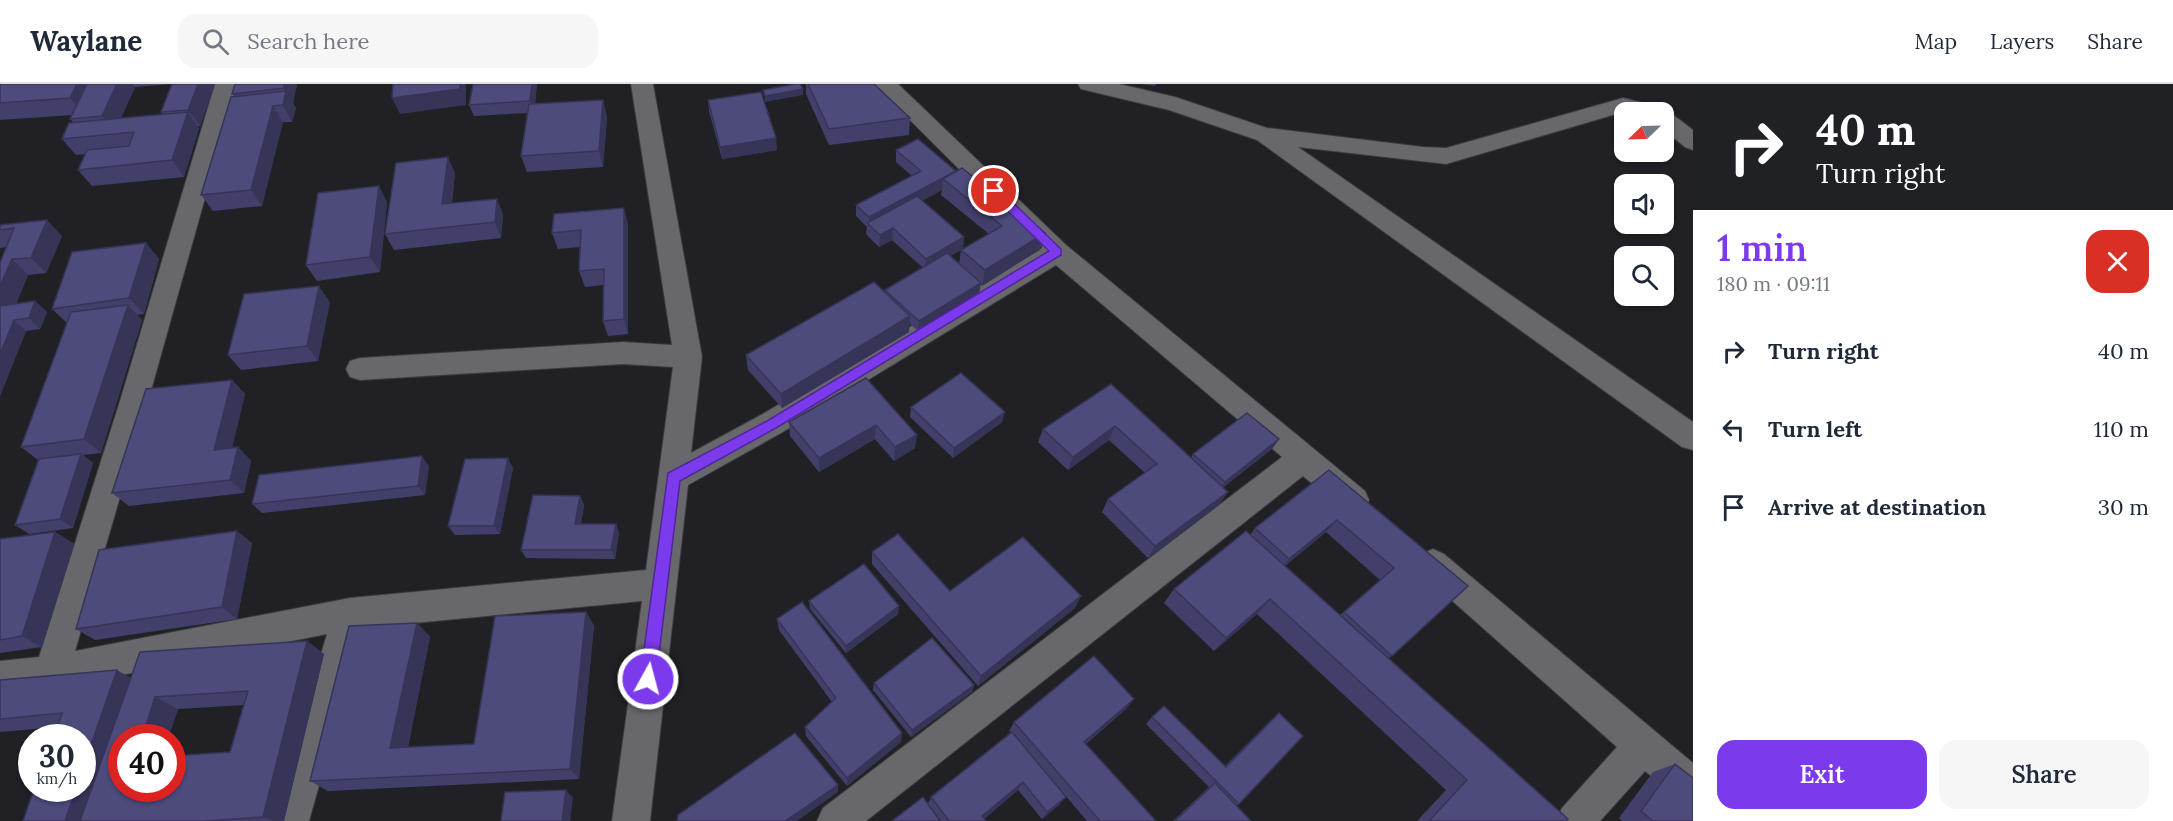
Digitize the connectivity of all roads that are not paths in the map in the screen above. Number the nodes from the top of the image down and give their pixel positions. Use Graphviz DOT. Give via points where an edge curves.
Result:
graph roads {
  1 [pos="226,84"];
  2 [pos="642,84"];
  3 [pos="885,84"];
  4 [pos="1089,84"];
  5 [pos="1174,94"];
  6 [pos="1614,108"];
  7 [pos="1674,127"];
  8 [pos="1265,135"];
  9 [pos="1693,142"];
  10 [pos="1057,252"];
  11 [pos="688,357"];
  12 [pos="360,369"];
  13 [pos="1693,438"];
  14 [pos="1302,459"];
  15 [pos="673,478"];
  16 [pos="1376,518"];
  17 [pos="1413,548"];
  18 [pos="660,584"];
  19 [pos="350,614"];
  20 [pos="51,672"];
  21 [pos="0,678"];
  22 [pos="1643,746"];
  23 [pos="1693,786"];
  24 [pos="290,821"];
  25 [pos="631,821"];
  26 [pos="836,821"];
  27 [pos="1575,821"];
  1 -- 20 [label="street"];
  2 -- 11 [label="street"];
  3 -- 10 [label="street"];
  4 -- 5 [label="street"];
  5 -- 8 [label="street"];
  6 -- 8 [label="street" via="1446,156"];
  7 -- 9 [label="street"];
  8 -- 13 [label="street"];
  10 -- 14 [label="street"];
  10 -- 15 [label="street" via="771,424"];
  11 -- 12 [label="street" via="623,353"];
  11 -- 15 [label="street"];
  14 -- 16 [label="street"];
  14 -- 26 [label="street"];
  15 -- 18 [label="street"];
  17 -- 22 [label="street"];
  18 -- 19 [label="street"];
  18 -- 25 [label="street"];
  19 -- 20 [label="street"];
  19 -- 24 [label="street"];
  20 -- 21 [label="street"];
  22 -- 23 [label="street"];
  22 -- 27 [label="street"];
}
